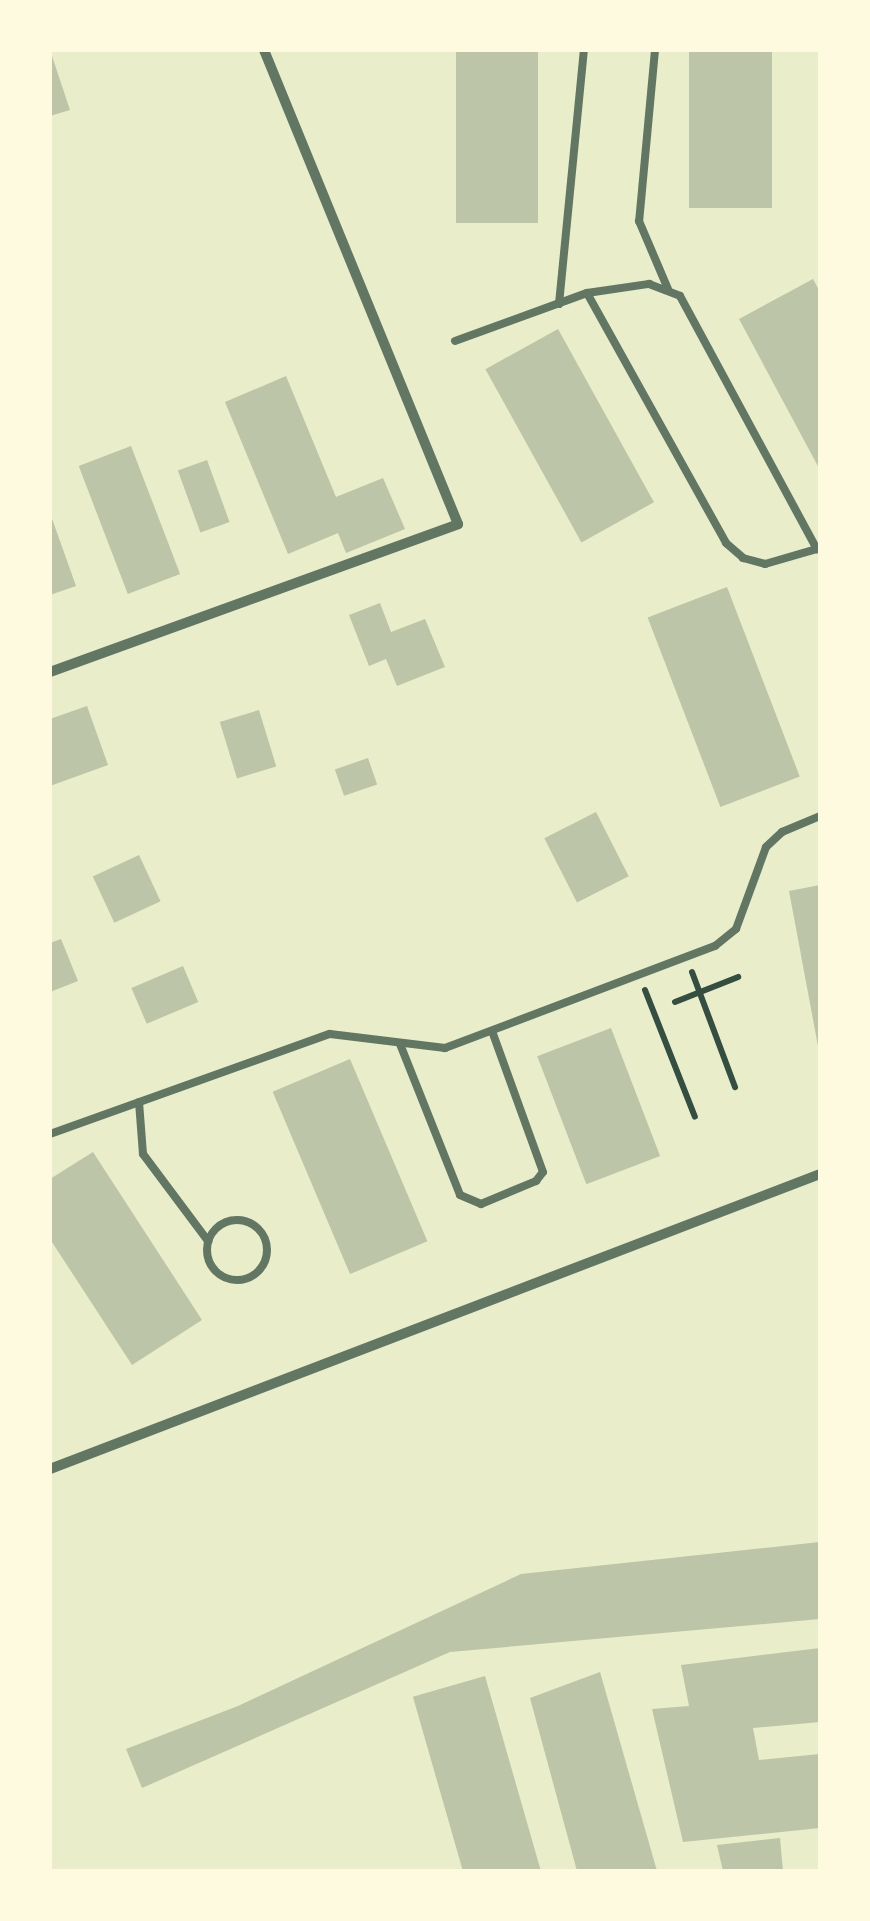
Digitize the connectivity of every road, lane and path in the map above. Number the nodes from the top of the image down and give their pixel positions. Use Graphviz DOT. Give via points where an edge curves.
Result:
graph roads {
  1 [pos="264,50"];
  2 [pos="584,50"];
  3 [pos="656,50"];
  4 [pos="668,289"];
  5 [pos="588,293"];
  6 [pos="559,304"];
  7 [pos="455,342"];
  8 [pos="819,549"];
  9 [pos="50,672"];
  10 [pos="820,816"];
  11 [pos="686,957"];
  12 [pos="639,974"];
  13 [pos="738,977"];
  14 [pos="699,992"];
  15 [pos="675,1002"];
  16 [pos="492,1031"];
  17 [pos="400,1044"];
  18 [pos="735,1087"];
  19 [pos="138,1102"];
  20 [pos="696,1117"];
  21 [pos="50,1134"];
  22 [pos="820,1174"];
  23 [pos="208,1241"];
  24 [pos="50,1469"];
  1 -- 9 [label="street" via="458,524"];
  2 -- 6 [label="lane"];
  3 -- 4 [label="lane" via="639,221"];
  4 -- 5 [label="lane" via="649,284"];
  4 -- 8 [label="lane" via="680,296"];
  5 -- 6 [label="lane"];
  5 -- 8 [label="lane" via="726,543 743,558 765,564"];
  6 -- 7 [label="lane"];
  10 -- 11 [label="lane" via="766,846 736,929"];
  11 -- 12 [label="lane"];
  11 -- 14 [label="path"];
  12 -- 16 [label="lane"];
  12 -- 20 [label="path"];
  13 -- 14 [label="path"];
  14 -- 15 [label="path"];
  14 -- 18 [label="path"];
  16 -- 17 [label="lane" via="445,1048"];
  16 -- 17 [label="lane" via="543,1172 482,1204 460,1195"];
  17 -- 19 [label="lane" via="330,1034"];
  19 -- 21 [label="lane"];
  19 -- 23 [label="lane" via="143,1154"];
  22 -- 24 [label="street"];
  23 -- 23 [label="lane" via="209,1261 231,1280 258,1272 267,1254 257,1228 239,1220 220,1226"];
}
